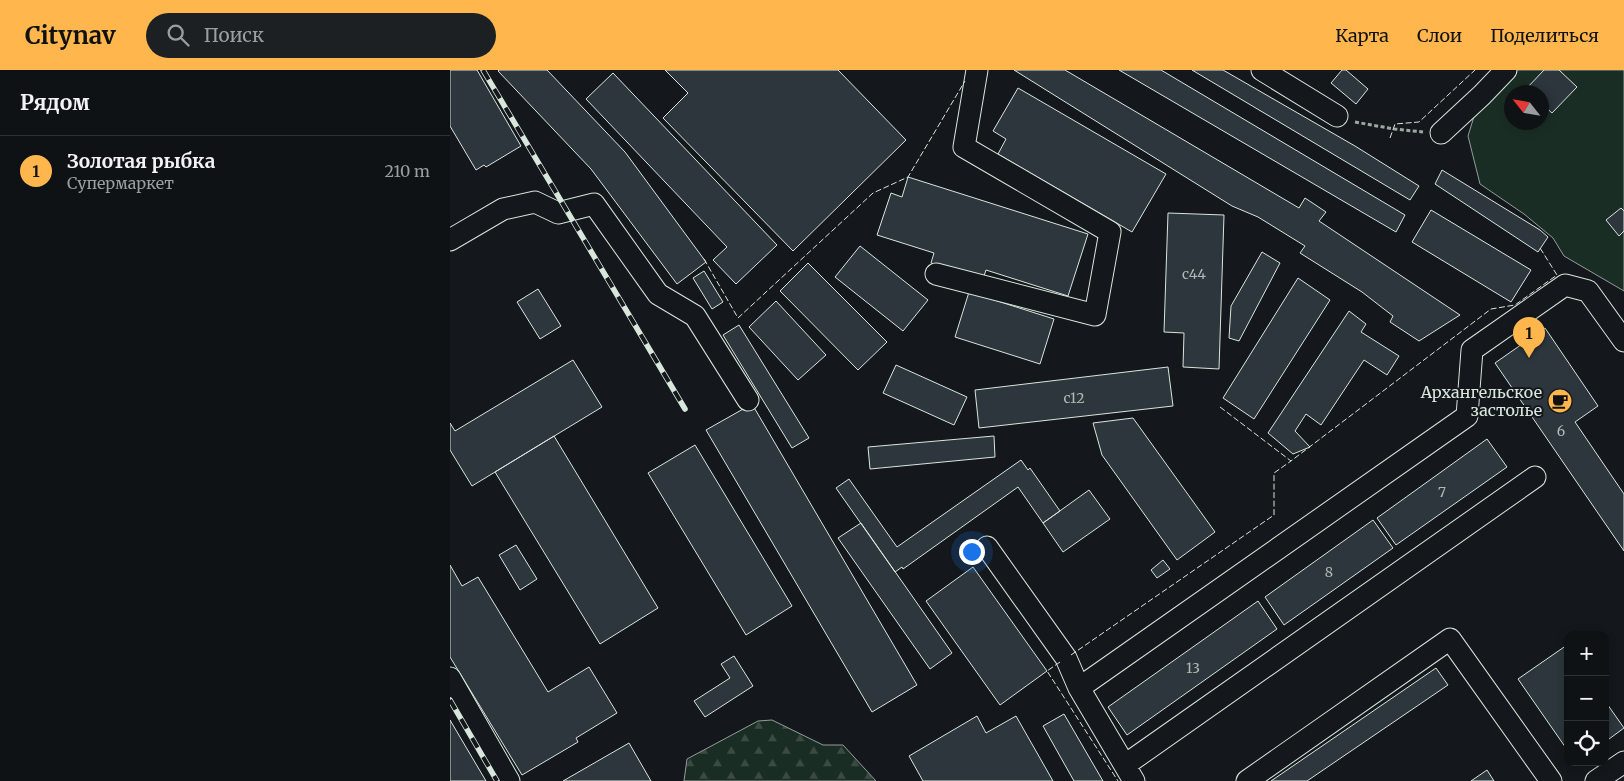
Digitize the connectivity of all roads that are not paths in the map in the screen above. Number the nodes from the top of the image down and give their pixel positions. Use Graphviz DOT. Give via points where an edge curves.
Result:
graph roads {
  1 [pos="977,70"];
  2 [pos="1262,70"];
  3 [pos="1506,70"];
  4 [pos="1337,116"];
  5 [pos="1441,133"];
  6 [pos="450,240"];
  7 [pos="936,274"];
  8 [pos="1622,336"];
  9 [pos="748,400"];
  10 [pos="1535,477"];
  11 [pos="987,547"];
  12 [pos="450,678"];
  13 [pos="1079,688"];
  14 [pos="1624,762"];
  15 [pos="1130,773"];
  16 [pos="509,781"];
  17 [pos="1247,781"];
  18 [pos="1552,781"];
  19 [pos="1596,781"];
  1 -- 7 [label="street" via="964,147 1110,232 1095,315"];
  2 -- 4 [label="street"];
  3 -- 5 [label="street"];
  6 -- 9 [label="street" via="502,209 535,202 558,213 594,204 658,294 695,316"];
  8 -- 13 [label="street" via="1588,291 1566,285 1472,350 1467,416"];
  10 -- 15 [label="street"];
  11 -- 13 [label="street" via="1066,658"];
  12 -- 16 [label="street"];
  13 -- 15 [label="street"];
  14 -- 19 [label="street"];
  17 -- 18 [label="street" via="1450,638"];
}
